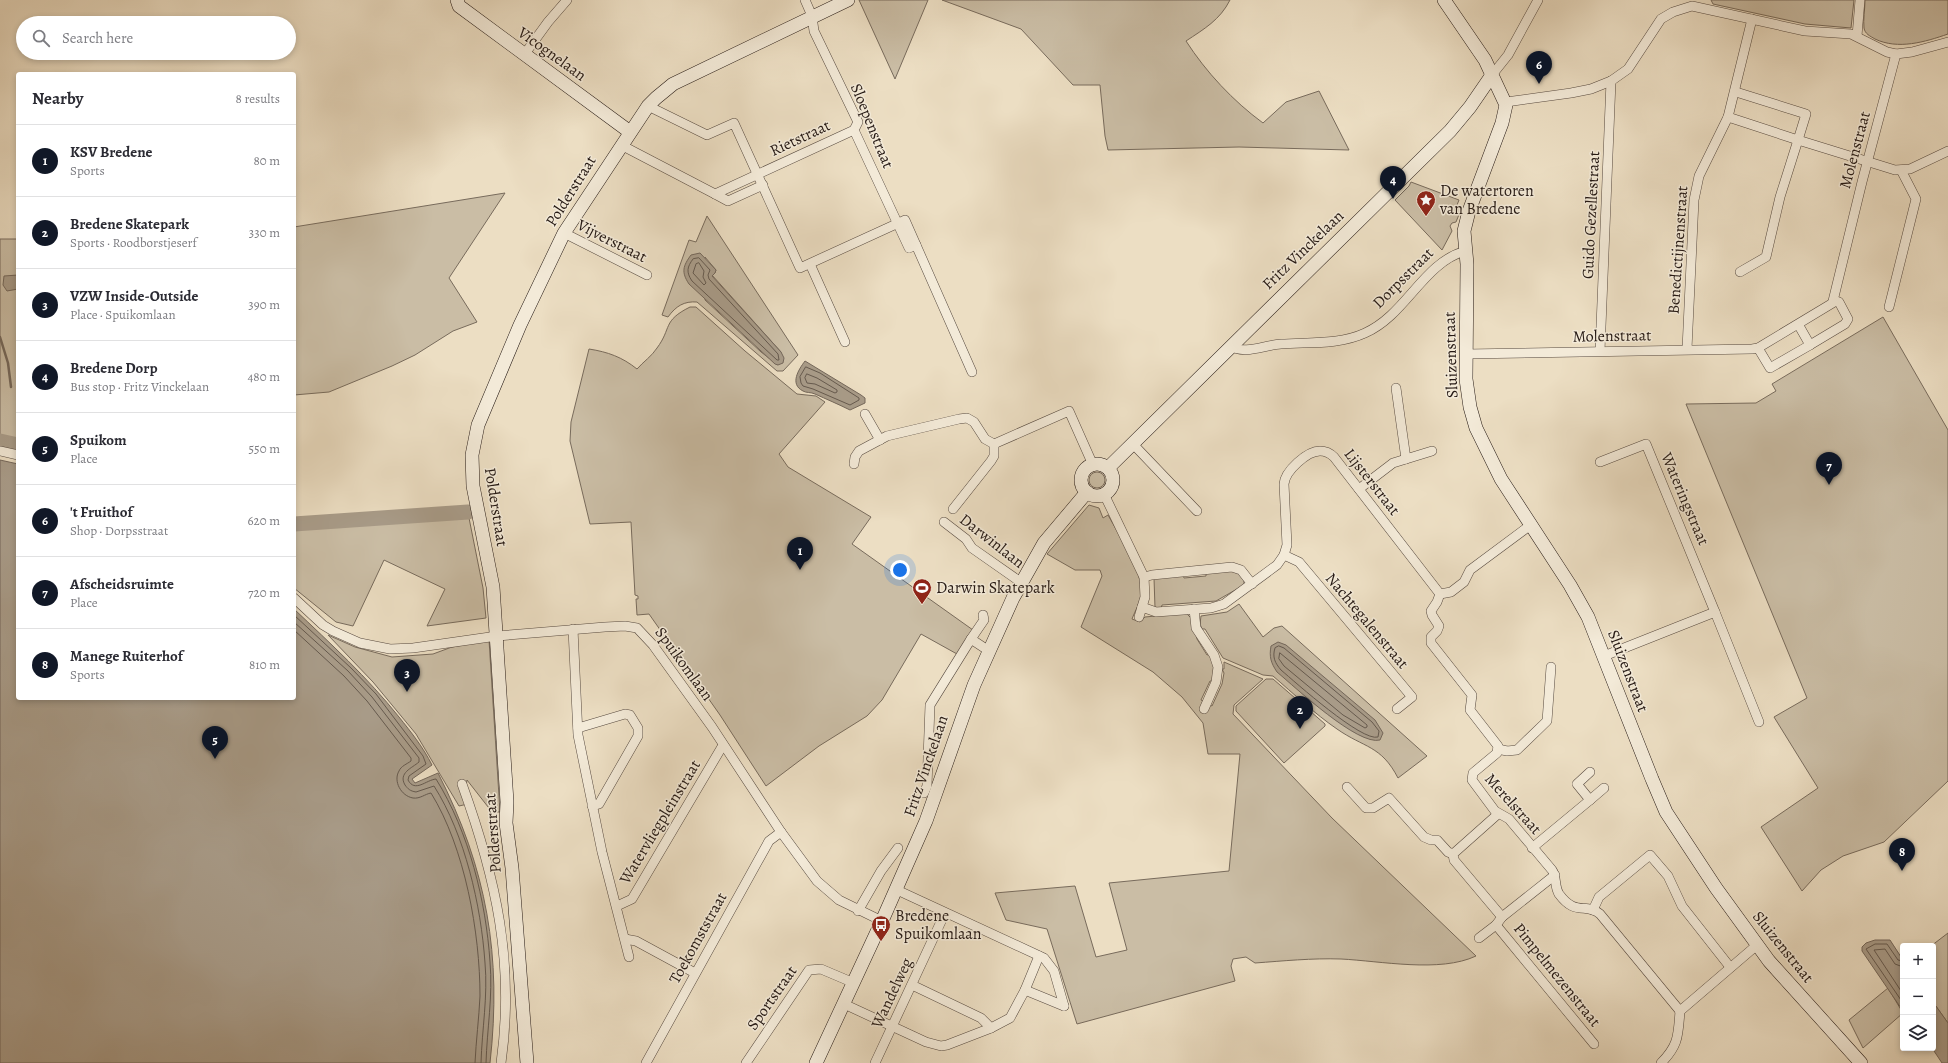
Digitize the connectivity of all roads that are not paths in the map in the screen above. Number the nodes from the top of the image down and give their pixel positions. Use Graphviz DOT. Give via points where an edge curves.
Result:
graph roads {
  1 [pos="457,0"];
  2 [pos="567,0"];
  3 [pos="805,0"];
  4 [pos="848,0"];
  5 [pos="1444,0"];
  6 [pos="1538,0"];
  7 [pos="1688,0"];
  8 [pos="1860,0"];
  9 [pos="1673,12"];
  10 [pos="812,16"];
  11 [pos="1752,19"];
  12 [pos="1857,36"];
  13 [pos="1948,42"];
  14 [pos="1896,54"];
  15 [pos="524,55"];
  16 [pos="1492,75"];
  17 [pos="1612,81"];
  18 [pos="1736,92"];
  19 [pos="1506,102"];
  20 [pos="648,106"];
  21 [pos="1728,117"];
  22 [pos="854,130"];
  23 [pos="630,132"];
  24 [pos="1798,140"];
  25 [pos="621,145"];
  26 [pos="1948,151"];
  27 [pos="1868,162"];
  28 [pos="1901,170"];
  29 [pos="758,174"];
  30 [pos="763,185"];
  31 [pos="715,194"];
  32 [pos="898,223"];
  33 [pos="564,233"];
  34 [pos="1465,251"];
  35 [pos="810,264"];
  36 [pos="1740,272"];
  37 [pos="647,275"];
  38 [pos="1833,302"];
  39 [pos="1889,307"];
  40 [pos="1798,324"];
  41 [pos="845,342"];
  42 [pos="1810,345"];
  43 [pos="1230,346"];
  44 [pos="1758,348"];
  45 [pos="1687,349"];
  46 [pos="1600,351"];
  47 [pos="1466,354"];
  48 [pos="972,372"];
  49 [pos="1396,388"];
  50 [pos="865,414"];
  51 [pos="880,440"];
  52 [pos="1132,443"];
  53 [pos="994,444"];
  54 [pos="0,451"];
  55 [pos="1432,451"];
  56 [pos="16,455"];
  57 [pos="1406,459"];
  58 [pos="1600,462"];
  59 [pos="854,464"];
  60 [pos="1093,465"];
  61 [pos="1108,468"];
  62 [pos="1359,489"];
  63 [pos="1087,492"];
  64 [pos="1104,494"];
  65 [pos="953,509"];
  66 [pos="1197,511"];
  67 [pos="944,522"];
  68 [pos="1532,524"];
  69 [pos="1284,555"];
  70 [pos="1144,577"];
  71 [pos="1022,583"];
  72 [pos="1252,584"];
  73 [pos="1440,594"];
  74 [pos="296,600"];
  75 [pos="1142,607"];
  76 [pos="1194,609"];
  77 [pos="1715,612"];
  78 [pos="983,615"];
  79 [pos="1139,617"];
  80 [pos="573,630"];
  81 [pos="497,636"];
  82 [pos="971,639"];
  83 [pos="989,651"];
  84 [pos="1604,656"];
  85 [pos="1551,666"];
  86 [pos="1204,709"];
  87 [pos="1397,709"];
  88 [pos="1759,722"];
  89 [pos="578,728"];
  90 [pos="723,745"];
  91 [pos="1498,749"];
  92 [pos="1590,772"];
  93 [pos="462,784"];
  94 [pos="1347,787"];
  95 [pos="1604,788"];
  96 [pos="930,789"];
  97 [pos="1590,800"];
  98 [pos="592,806"];
  99 [pos="1498,814"];
  100 [pos="781,832"];
  101 [pos="898,848"];
  102 [pos="1532,848"];
  103 [pos="1453,854"];
  104 [pos="1555,875"];
  105 [pos="897,890"];
  106 [pos="617,906"];
  107 [pos="1593,910"];
  108 [pos="858,911"];
  109 [pos="945,913"];
  110 [pos="1502,917"];
  111 [pos="882,922"];
  112 [pos="1496,925"];
  113 [pos="1479,938"];
  114 [pos="625,939"];
  115 [pos="1757,945"];
  116 [pos="1039,956"];
  117 [pos="629,957"];
  118 [pos="1730,967"];
  119 [pos="695,973"];
  120 [pos="854,984"];
  121 [pos="912,985"];
  122 [pos="1025,990"];
  123 [pos="844,1004"];
  124 [pos="1680,1012"];
  125 [pos="892,1027"];
  126 [pos="991,1028"];
  127 [pos="1594,1044"];
  128 [pos="501,1063"];
  129 [pos="527,1063"];
  130 [pos="646,1063"];
  131 [pos="746,1063"];
  132 [pos="816,1063"];
  133 [pos="875,1063"];
  134 [pos="1661,1063"];
  135 [pos="1861,1063"];
  1 -- 15 [label="street, Vicognelaan" via="459,6"];
  2 -- 15 [label="street"];
  3 -- 10 [label="street"];
  4 -- 10 [label="street, Polderstraat"];
  5 -- 16 [label="street" via="1485,60"];
  6 -- 16 [label="street" via="1508,55"];
  7 -- 9 [label="street"];
  8 -- 12 [label="street"];
  9 -- 11 [label="street" via="1698,7"];
  9 -- 17 [label="street" via="1658,21 1628,69"];
  10 -- 20 [label="street, Polderstraat" via="674,84"];
  10 -- 22 [label="street, Sloepenstraat" via="814,31 858,122"];
  11 -- 12 [label="street" via="1805,31"];
  11 -- 18 [label="street, Benedictijnenstraat"];
  12 -- 14 [label="street"];
  13 -- 14 [label="street"];
  14 -- 27 [label="street, Molenstraat"];
  15 -- 23 [label="street, Vicognelaan"];
  16 -- 19 [label="street"];
  16 -- 43 [label="street, Fritz Vinckelaan" via="1450,130"];
  17 -- 19 [label="street" via="1571,93"];
  17 -- 46 [label="street, Guido Gezellestraat"];
  18 -- 21 [label="street, Benedictijnenstraat"];
  18 -- 24 [label="street" via="1806,114"];
  19 -- 34 [label="street" via="1507,109 1466,222"];
  20 -- 23 [label="street, Polderstraat"];
  20 -- 29 [label="street" via="707,135 734,123"];
  21 -- 24 [label="street"];
  21 -- 45 [label="street, Benedictijnenstraat" via="1706,160 1694,200"];
  22 -- 29 [label="street, Rietstraat"];
  22 -- 32 [label="street, Sloepenstraat"];
  23 -- 25 [label="street, Polderstraat"];
  24 -- 27 [label="street"];
  24 -- 36 [label="street" via="1780,197 1766,257"];
  25 -- 31 [label="street"];
  25 -- 33 [label="street, Polderstraat"];
  26 -- 28 [label="street" via="1910,169"];
  27 -- 28 [label="street"];
  27 -- 38 [label="street, Molenstraat"];
  28 -- 39 [label="street" via="1916,199"];
  29 -- 30 [label="street, Rietstraat"];
  29 -- 31 [label="street, Rietstraat"];
  30 -- 31 [label="street" via="728,201"];
  30 -- 35 [label="street, Rietstraat" via="800,268"];
  32 -- 35 [label="street"];
  32 -- 48 [label="street, Sloepenstraat" via="905,220"];
  33 -- 37 [label="street, Vijverstraat"];
  33 -- 81 [label="street, Polderstraat" via="520,325 478,424 472,455 473,486 493,587"];
  34 -- 43 [label="street, Dorpsstraat" via="1444,260 1396,311 1365,334 1338,342 1278,344 1241,350"];
  34 -- 47 [label="street, Sluizenstraat"];
  35 -- 41 [label="street"];
  38 -- 40 [label="street"];
  38 -- 42 [label="street" via="1839,302 1847,321"];
  40 -- 42 [label="street"];
  40 -- 44 [label="street"];
  42 -- 44 [label="street" via="1770,368"];
  43 -- 52 [label="street, Fritz Vinckelaan"];
  44 -- 45 [label="street, Molenstraat"];
  45 -- 46 [label="street, Molenstraat"];
  46 -- 47 [label="street, Molenstraat"];
  47 -- 68 [label="street, Sluizenstraat" via="1466,385 1476,428 1501,479"];
  49 -- 57 [label="street"];
  50 -- 51 [label="street"];
  51 -- 53 [label="street" via="942,422 968,418 974,422 985,439"];
  51 -- 59 [label="street" via="859,451"];
  52 -- 61 [label="street, Fritz Vinckelaan"];
  52 -- 66 [label="street"];
  53 -- 60 [label="street" via="1069,411"];
  53 -- 65 [label="street" via="995,451 991,461"];
  54 -- 56 [label="street"];
  55 -- 57 [label="street"];
  57 -- 62 [label="street" via="1393,463"];
  58 -- 77 [label="street, Wateringstraat" via="1646,444"];
  60 -- 61 [label="street"];
  60 -- 63 [label="street" via="1085,470 1082,477 1082,485"];
  61 -- 64 [label="street" via="1113,482"];
  62 -- 69 [label="street, Lijsterstraat" via="1334,457 1326,452 1312,453 1290,469 1284,482 1287,542"];
  62 -- 73 [label="street, Lijsterstraat"];
  63 -- 64 [label="street" via="1095,495"];
  63 -- 71 [label="street, Fritz Vinckelaan" via="1044,543"];
  64 -- 70 [label="street"];
  67 -- 71 [label="street, Darwinlaan" via="966,539 972,548"];
  68 -- 73 [label="street" via="1470,570 1465,581 1453,591"];
  68 -- 84 [label="street, Sluizenstraat" via="1580,602"];
  69 -- 72 [label="street" via="1277,566"];
  69 -- 87 [label="street, Nachtegalenstraat" via="1299,562 1412,697"];
  70 -- 72 [label="street" via="1232,567 1241,570"];
  70 -- 75 [label="street"];
  71 -- 83 [label="street, Fritz Vinckelaan"];
  72 -- 76 [label="street" via="1224,604 1214,608"];
  73 -- 91 [label="street, Merelstraat" via="1431,610 1439,626 1431,637 1431,643 1472,695 1470,710 1497,744"];
  74 -- 81 [label="street, Spuikomlaan" via="323,625 347,638 390,649"];
  75 -- 76 [label="street" via="1156,612"];
  75 -- 79 [label="street"];
  76 -- 86 [label="street" via="1196,628 1215,656 1218,667 1217,681"];
  77 -- 84 [label="street"];
  77 -- 88 [label="street, Wateringstraat"];
  78 -- 82 [label="street" via="984,620"];
  80 -- 81 [label="street, Spuikomlaan"];
  80 -- 89 [label="street"];
  80 -- 90 [label="street, Spuikomlaan" via="625,626 641,631"];
  81 -- 129 [label="street, Polderstraat" via="507,802 506,823 512,868"];
  82 -- 83 [label="street"];
  82 -- 96 [label="street" via="930,705"];
  83 -- 96 [label="street, Fritz Vinckelaan"];
  84 -- 115 [label="street, Sluizenstraat" via="1666,812"];
  85 -- 91 [label="street" via="1552,717 1517,750"];
  89 -- 98 [label="street"];
  89 -- 98 [label="street" via="625,714 630,715 638,728 638,736 599,804"];
  90 -- 100 [label="street, Spuikomlaan"];
  90 -- 106 [label="street, Watervliegpleinstraat" via="632,899"];
  91 -- 99 [label="street, Merelstraat" via="1495,756 1473,773 1471,778"];
  92 -- 97 [label="street" via="1577,784"];
  93 -- 128 [label="street" via="488,865 503,937 506,1022"];
  94 -- 103 [label="street" via="1366,808 1373,808 1389,798 1424,837 1437,840"];
  95 -- 97 [label="street"];
  96 -- 105 [label="street, Fritz Vinckelaan"];
  97 -- 102 [label="street"];
  98 -- 106 [label="street"];
  99 -- 102 [label="street, Merelstraat" via="1510,819"];
  99 -- 103 [label="street"];
  100 -- 108 [label="street, Spuikomlaan" via="817,881 839,900"];
  100 -- 119 [label="street, Toekomststraat" via="769,841"];
  101 -- 108 [label="street" via="881,870"];
  102 -- 104 [label="street, Merelstraat" via="1539,853"];
  103 -- 110 [label="street" via="1454,860"];
  104 -- 107 [label="street, Merelstraat" via="1558,891 1569,905"];
  104 -- 110 [label="street"];
  105 -- 109 [label="street"];
  105 -- 111 [label="street, Fritz Vinckelaan"];
  106 -- 114 [label="street"];
  107 -- 118 [label="street" via="1598,897 1650,855 1668,876 1682,906"];
  107 -- 124 [label="street" via="1604,918"];
  108 -- 111 [label="street, Spuikomlaan"];
  109 -- 116 [label="street"];
  109 -- 121 [label="street, Wandelweg"];
  110 -- 112 [label="street"];
  111 -- 120 [label="street, Fritz Vinckelaan"];
  112 -- 113 [label="street"];
  112 -- 127 [label="street, Pimpelmezenstraat"];
  114 -- 117 [label="street"];
  114 -- 119 [label="street" via="636,941"];
  115 -- 118 [label="street"];
  115 -- 135 [label="street, Sluizenstraat"];
  116 -- 122 [label="street"];
  116 -- 122 [label="street" via="1047,960 1054,971 1064,1006"];
  118 -- 124 [label="street"];
  119 -- 130 [label="street, Toekomststraat"];
  120 -- 123 [label="street, Fritz Vinckelaan"];
  120 -- 131 [label="street, Sportstraat" via="821,969 809,970"];
  121 -- 125 [label="street, Wandelweg"];
  121 -- 126 [label="street" via="981,1018"];
  122 -- 126 [label="street" via="1010,1018"];
  123 -- 125 [label="street"];
  123 -- 132 [label="street, Fritz Vinckelaan"];
  124 -- 134 [label="street" via="1677,1041"];
  125 -- 126 [label="street" via="941,1046"];
  125 -- 133 [label="street, Wandelweg"];
}
